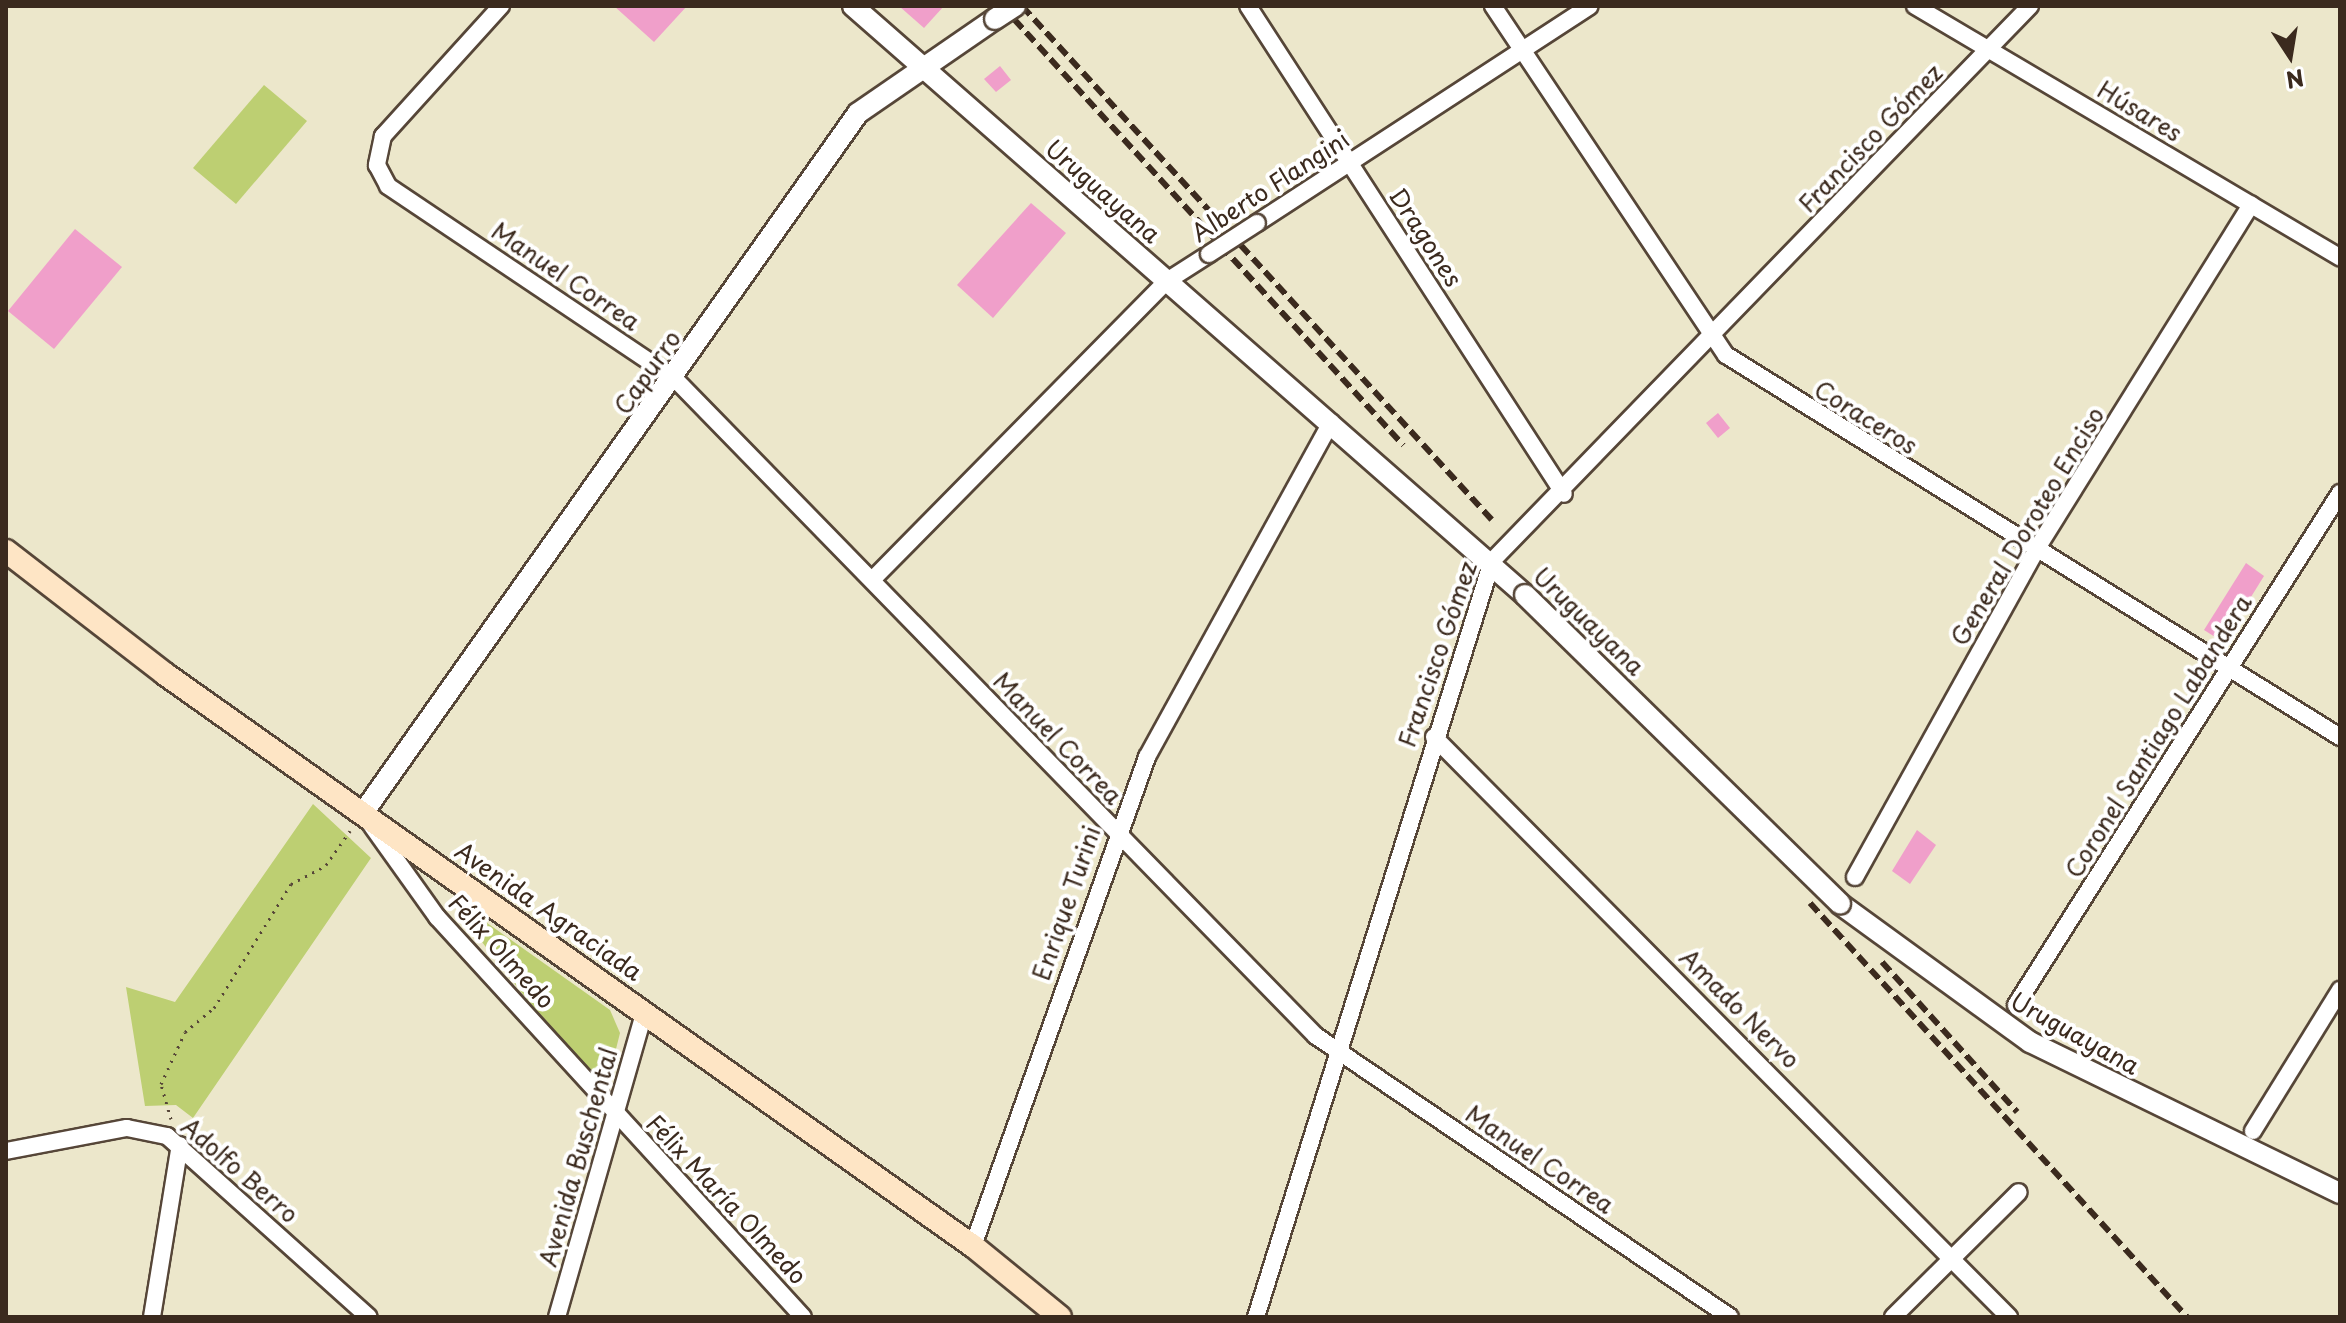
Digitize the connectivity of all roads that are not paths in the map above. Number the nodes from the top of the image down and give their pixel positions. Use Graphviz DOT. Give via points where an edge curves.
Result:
graph roads {
  1 [pos="501,6"];
  2 [pos="853,6"];
  3 [pos="1015,6"];
  4 [pos="1248,6"];
  5 [pos="1493,6"];
  6 [pos="1590,6"];
  7 [pos="1915,6"];
  8 [pos="2030,6"];
  9 [pos="1991,49"];
  10 [pos="1521,51"];
  11 [pos="920,66"];
  12 [pos="1350,163"];
  13 [pos="2251,205"];
  14 [pos="2340,257"];
  15 [pos="1167,281"];
  16 [pos="1708,338"];
  17 [pos="675,379"];
  18 [pos="1331,422"];
  19 [pos="2340,493"];
  20 [pos="1564,494"];
  21 [pos="2036,550"];
  22 [pos="6,551"];
  23 [pos="1492,561"];
  24 [pos="872,580"];
  25 [pos="2230,668"];
  26 [pos="1434,737"];
  27 [pos="2340,737"];
  28 [pos="363,813"];
  29 [pos="1115,831"];
  30 [pos="1855,877"];
  31 [pos="2340,990"];
  32 [pos="2016,1005"];
  33 [pos="645,1010"];
  34 [pos="1336,1049"];
  35 [pos="616,1113"];
  36 [pos="2253,1131"];
  37 [pos="180,1145"];
  38 [pos="6,1151"];
  39 [pos="2019,1192"];
  40 [pos="2340,1193"];
  41 [pos="973,1246"];
  42 [pos="1953,1255"];
  43 [pos="152,1317"];
  44 [pos="369,1317"];
  45 [pos="557,1317"];
  46 [pos="803,1317"];
  47 [pos="1060,1317"];
  48 [pos="1256,1317"];
  49 [pos="1730,1317"];
  50 [pos="1893,1317"];
  51 [pos="2009,1317"];
  1 -- 17 [label="street, Manuel Correa" via="383,136 377,165 388,186"];
  2 -- 11 [label="street, Uruguayana"];
  3 -- 11 [label="street, Capurro, bridge"];
  4 -- 12 [label="street, Dragones"];
  5 -- 10 [label="street, Coraceros"];
  6 -- 10 [label="street, Alberto Flangini"];
  7 -- 9 [label="street, Húsares"];
  8 -- 9 [label="street, Francisco Gómez"];
  9 -- 13 [label="street, Húsares"];
  9 -- 16 [label="street, Francisco Gómez"];
  10 -- 12 [label="street, Alberto Flangini"];
  10 -- 16 [label="street, Coraceros"];
  11 -- 15 [label="street, Uruguayana"];
  11 -- 17 [label="street, Capurro" via="858,113"];
  12 -- 15 [label="street, Alberto Flangini, bridge"];
  12 -- 20 [label="street, Dragones"];
  13 -- 14 [label="street, Húsares"];
  13 -- 21 [label="street, General Doroteo Enciso"];
  15 -- 18 [label="street, Uruguayana"];
  15 -- 24 [label="street, Alberto Flangini"];
  16 -- 20 [label="street, Francisco Gómez"];
  16 -- 21 [label="street, Coraceros" via="1748,372"];
  17 -- 24 [label="street, Manuel Correa"];
  17 -- 28 [label="street, Capurro"];
  18 -- 23 [label="street, Uruguayana"];
  18 -- 29 [label="street, Enrique Turini" via="1147,757"];
  19 -- 25 [label="street, Coronel Santiago Labandera"];
  20 -- 23 [label="street, Francisco Gómez"];
  21 -- 25 [label="street, Coraceros"];
  21 -- 30 [label="street, General Doroteo Enciso"];
  22 -- 28 [label="main road, Avenida Agraciada"];
  23 -- 26 [label="street, Francisco Gómez"];
  23 -- 40 [label="street, Uruguayana, bridge" via="1749,820 1930,974 2030,1042"];
  24 -- 29 [label="street, Manuel Correa"];
  25 -- 27 [label="street, Coraceros"];
  25 -- 32 [label="street, Coronel Santiago Labandera"];
  26 -- 34 [label="street, Francisco Gómez"];
  26 -- 42 [label="street, Amado Nervo"];
  28 -- 33 [label="main road, Avenida Agraciada"];
  28 -- 35 [label="street, Félix Olmedo" via="437,917"];
  29 -- 34 [label="street, Manuel Correa"];
  29 -- 41 [label="street, Enrique Turini"];
  31 -- 36 [label="street"];
  33 -- 35 [label="street, Avenida Buschental"];
  33 -- 41 [label="main road, Avenida Agraciada"];
  34 -- 48 [label="street, Francisco Gómez"];
  34 -- 49 [label="street, Manuel Correa"];
  35 -- 45 [label="street, Avenida Buschental"];
  35 -- 46 [label="street, Félix María Olmedo"];
  37 -- 38 [label="street, Adolfo Berro" via="142,1127"];
  37 -- 43 [label="street"];
  37 -- 44 [label="street, Adolfo Berro"];
  39 -- 42 [label="street"];
  41 -- 47 [label="main road, Avenida Agraciada"];
  42 -- 50 [label="street"];
  42 -- 51 [label="street, Amado Nervo"];
}
